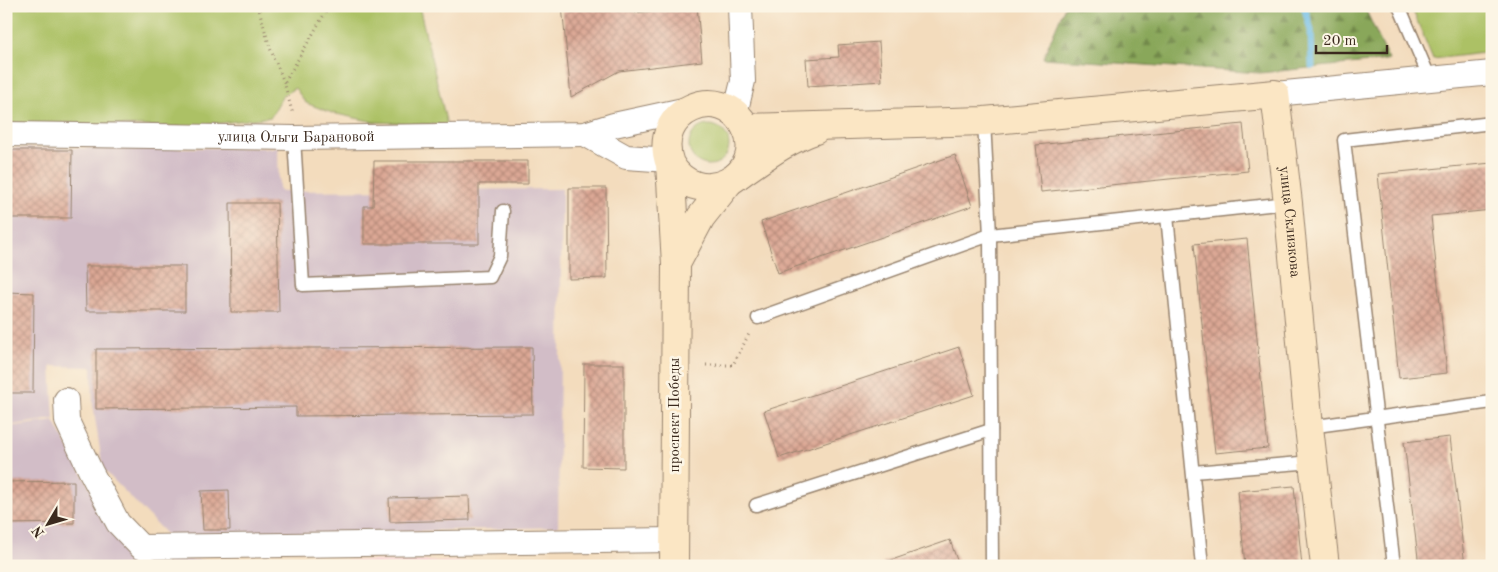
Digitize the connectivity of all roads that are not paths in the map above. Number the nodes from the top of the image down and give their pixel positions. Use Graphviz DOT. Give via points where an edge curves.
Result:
graph roads {
  1 [pos="740,6"];
  2 [pos="1399,6"];
  3 [pos="1492,73"];
  4 [pos="1430,79"];
  5 [pos="1274,94"];
  6 [pos="688,109"];
  7 [pos="740,121"];
  8 [pos="984,121"];
  9 [pos="1492,123"];
  10 [pos="828,126"];
  11 [pos="6,134"];
  12 [pos="585,134"];
  13 [pos="294,138"];
  14 [pos="670,162"];
  15 [pos="732,179"];
  16 [pos="1288,203"];
  17 [pos="504,211"];
  18 [pos="1167,216"];
  19 [pos="990,235"];
  20 [pos="676,264"];
  21 [pos="758,318"];
  22 [pos="66,400"];
  23 [pos="1492,402"];
  24 [pos="1377,417"];
  25 [pos="1309,427"];
  26 [pos="991,430"];
  27 [pos="1313,462"];
  28 [pos="1193,472"];
  29 [pos="756,505"];
  30 [pos="674,553"];
  31 [pos="992,566"];
  32 [pos="1202,566"];
  33 [pos="1325,566"];
  34 [pos="1394,566"];
  1 -- 7 [label="street" via="743,81"];
  2 -- 4 [label="lane"];
  3 -- 4 [label="street"];
  4 -- 5 [label="street"];
  5 -- 8 [label="street"];
  5 -- 16 [label="street, улица Склизкова"];
  6 -- 7 [label="street" via="702,104 716,105"];
  6 -- 12 [label="street, улица Ольги Барановой"];
  6 -- 14 [label="street, проспект Победы" via="677,117 670,129 666,143"];
  7 -- 10 [label="street"];
  7 -- 15 [label="street, проспект Победы" via="749,139 748,156 744,167"];
  8 -- 10 [label="street"];
  8 -- 19 [label="lane"];
  9 -- 24 [label="lane" via="1344,140"];
  10 -- 15 [label="street" via="773,150"];
  11 -- 13 [label="street, улица Ольги Барановой"];
  12 -- 13 [label="street, улица Ольги Барановой"];
  12 -- 14 [label="street, улица Ольги Барановой" via="626,156"];
  13 -- 17 [label="lane" via="303,285 490,277 500,256"];
  14 -- 15 [label="street" via="679,176 696,186 709,188"];
  14 -- 20 [label="street, проспект Победы"];
  15 -- 20 [label="street, проспект Победы" via="701,217"];
  16 -- 18 [label="lane"];
  16 -- 25 [label="street, улица Склизкова"];
  18 -- 19 [label="lane"];
  18 -- 28 [label="lane"];
  19 -- 21 [label="lane"];
  19 -- 26 [label="lane"];
  20 -- 30 [label="street, проспект Победы"];
  22 -- 30 [label="street" via="67,422 91,472 118,523 141,548"];
  23 -- 24 [label="lane"];
  24 -- 25 [label="lane"];
  24 -- 34 [label="lane"];
  25 -- 27 [label="street, улица Склизкова"];
  26 -- 29 [label="lane"];
  26 -- 31 [label="lane"];
  27 -- 28 [label="lane"];
  27 -- 33 [label="street, улица Склизкова"];
  28 -- 32 [label="lane"];
}
